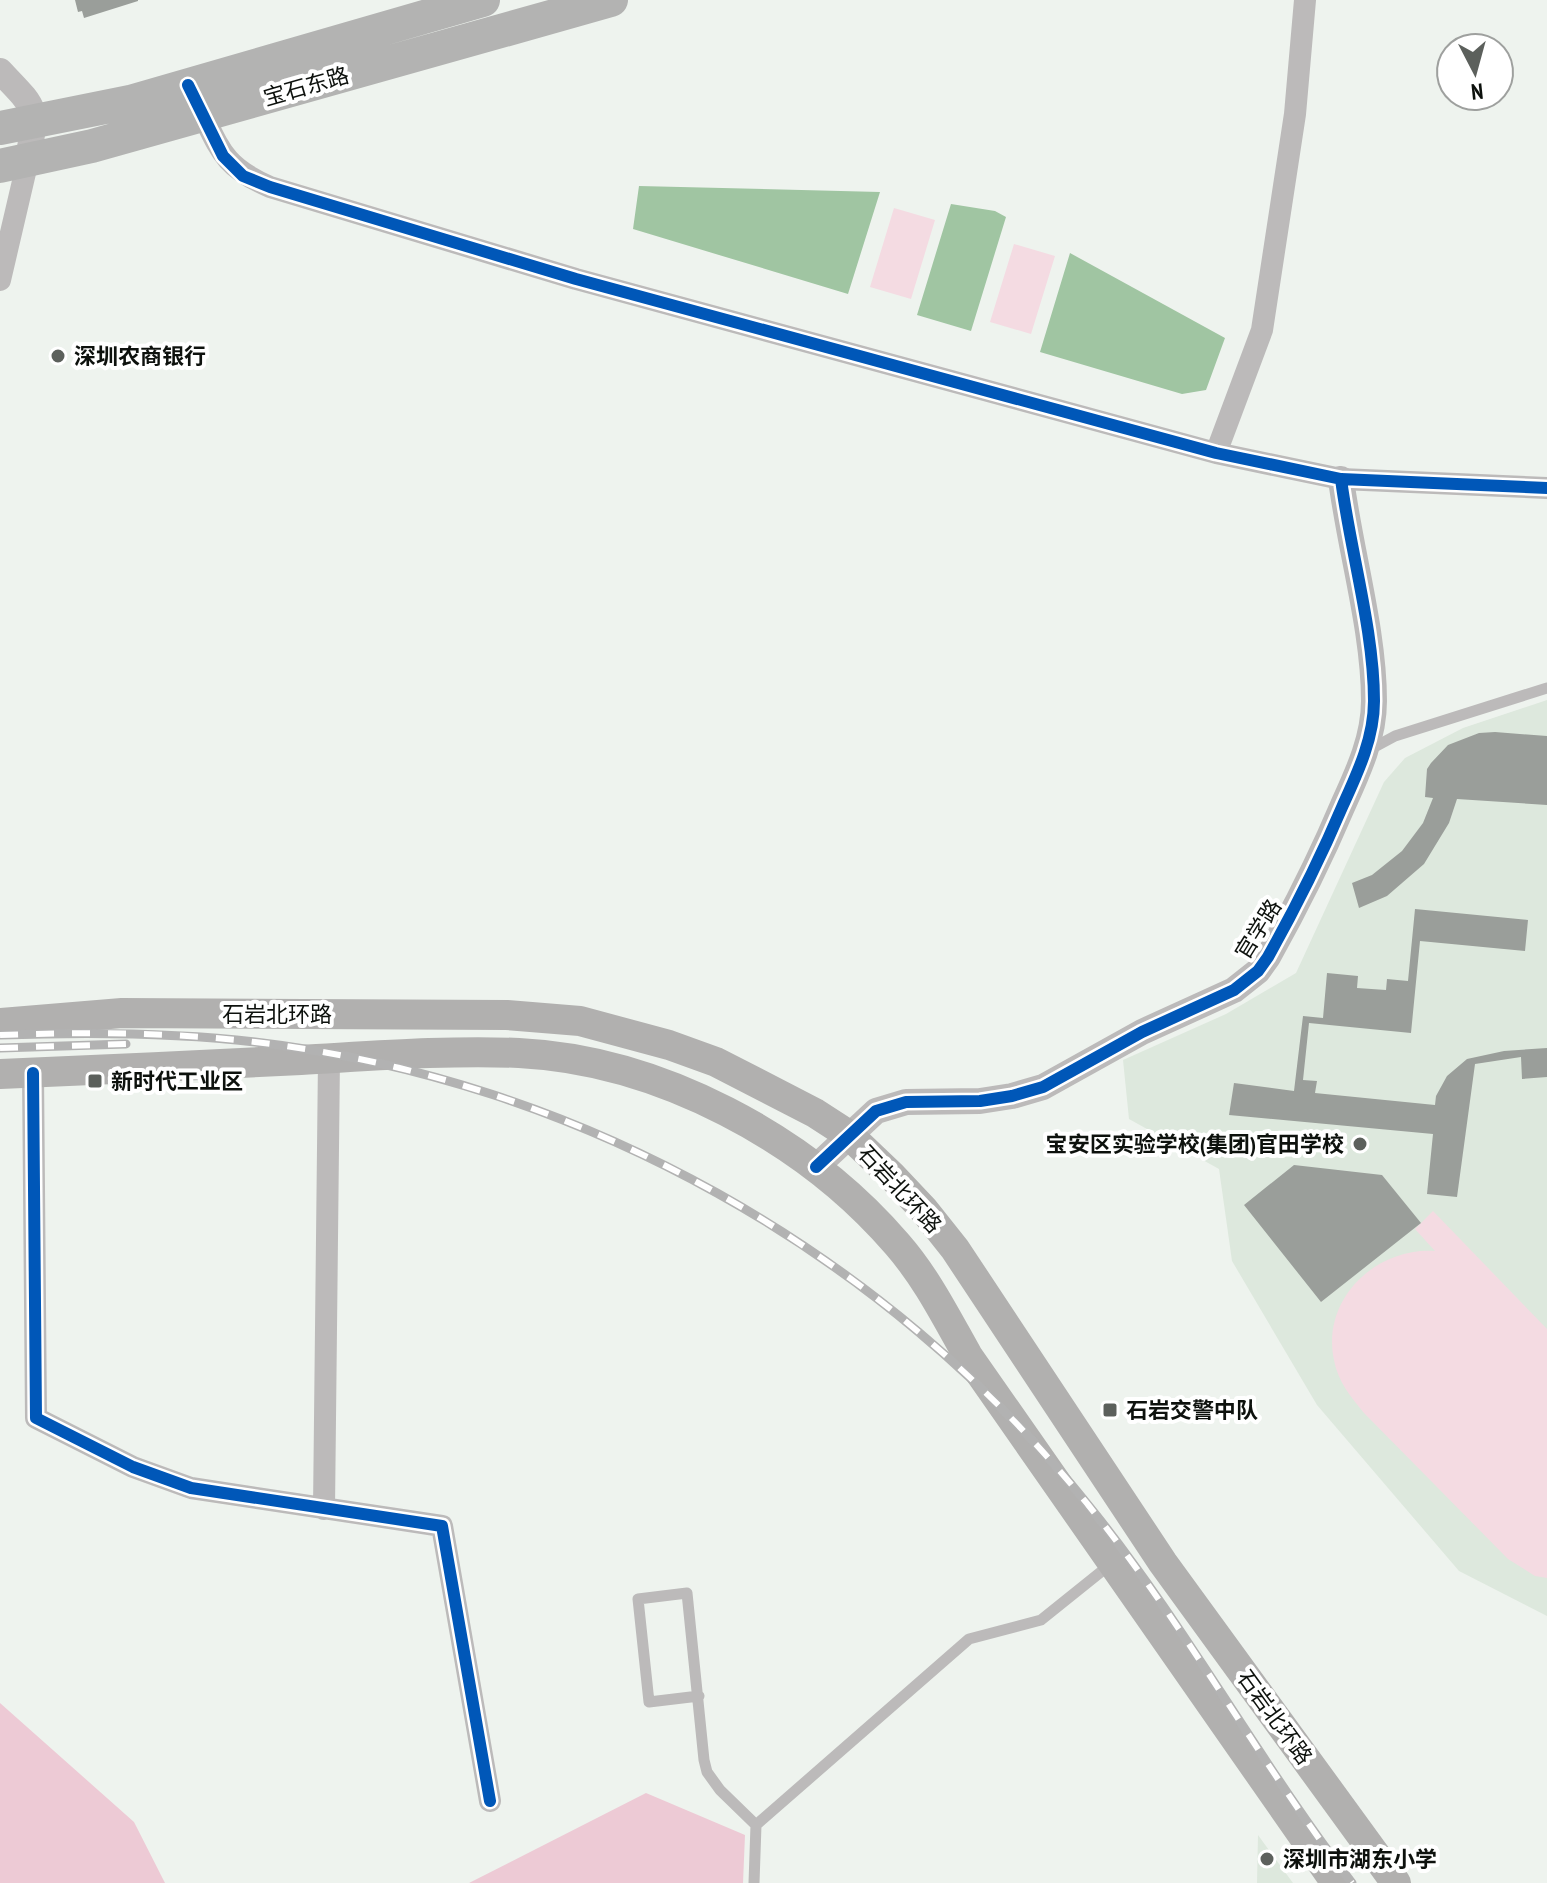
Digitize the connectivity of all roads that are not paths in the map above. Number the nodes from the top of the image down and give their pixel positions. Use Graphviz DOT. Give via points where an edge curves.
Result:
graph roads {
  1 [pos="611,0"];
  2 [pos="1305,0"];
  3 [pos="479,1"];
  4 [pos="0,71"];
  5 [pos="195,100"];
  6 [pos="12,121"];
  7 [pos="14,163"];
  8 [pos="0,280"];
  9 [pos="1216,453"];
  10 [pos="1341,479"];
  11 [pos="1547,488"];
  12 [pos="1547,688"];
  13 [pos="1365,752"];
  14 [pos="0,1023"];
  15 [pos="329,1058"];
  16 [pos="33,1073"];
  17 [pos="0,1074"];
  18 [pos="849,1135"];
  19 [pos="816,1167"];
  20 [pos="324,1509"];
  21 [pos="1112,1563"];
  22 [pos="699,1696"];
  23 [pos="490,1801"];
  24 [pos="756,1825"];
  25 [pos="754,1883"];
  26 [pos="1336,1883"];
  27 [pos="1396,1883"];
  1 -- 5 [label="main road, 宝石东路"];
  2 -- 9 [label="street" via="1295,114 1262,330"];
  3 -- 5 [label="main road, 宝石东路"];
  4 -- 6 [label="street" via="29,101"];
  5 -- 6 [label="main road, 宝石东路" via="130,102"];
  5 -- 7 [label="main road, 宝石东路" via="92,146"];
  5 -- 9 [label="street" via="223,156 243,176 270,187 576,279"];
  6 -- 7 [label="street"];
  7 -- 8 [label="street"];
  9 -- 10 [label="street"];
  10 -- 11 [label="street"];
  10 -- 13 [label="street, 官学路" via="1372,667 1374,702"];
  12 -- 13 [label="lane" via="1395,736"];
  13 -- 18 [label="street, 官学路" via="1305,889 1268,957 1246,982 1043,1087 980,1101 906,1102 876,1111"];
  14 -- 18 [label="main road, 石岩北环路" via="122,1013 507,1015 580,1021 716,1062"];
  15 -- 16 [label="main road, 石岩北环路"];
  15 -- 19 [label="main road, 石岩北环路" via="520,1053 593,1065 707,1102 757,1127"];
  15 -- 20 [label="street"];
  16 -- 17 [label="main road, 石岩北环路"];
  16 -- 20 [label="street" via="36,1418 133,1467 191,1488"];
  18 -- 19 [label="street, 官学路"];
  18 -- 27 [label="main road, 石岩北环路" via="955,1249 1163,1563"];
  19 -- 21 [label="main road, 石岩北环路" via="899,1246 968,1356"];
  20 -- 23 [label="street" via="442,1526"];
  21 -- 24 [label="lane" via="1041,1620 969,1639"];
  21 -- 26 [label="main road, 石岩北环路"];
  22 -- 22 [label="lane" via="649,1702 638,1599 687,1593"];
  22 -- 24 [label="lane" via="707,1772"];
  24 -- 25 [label="lane"];
}
